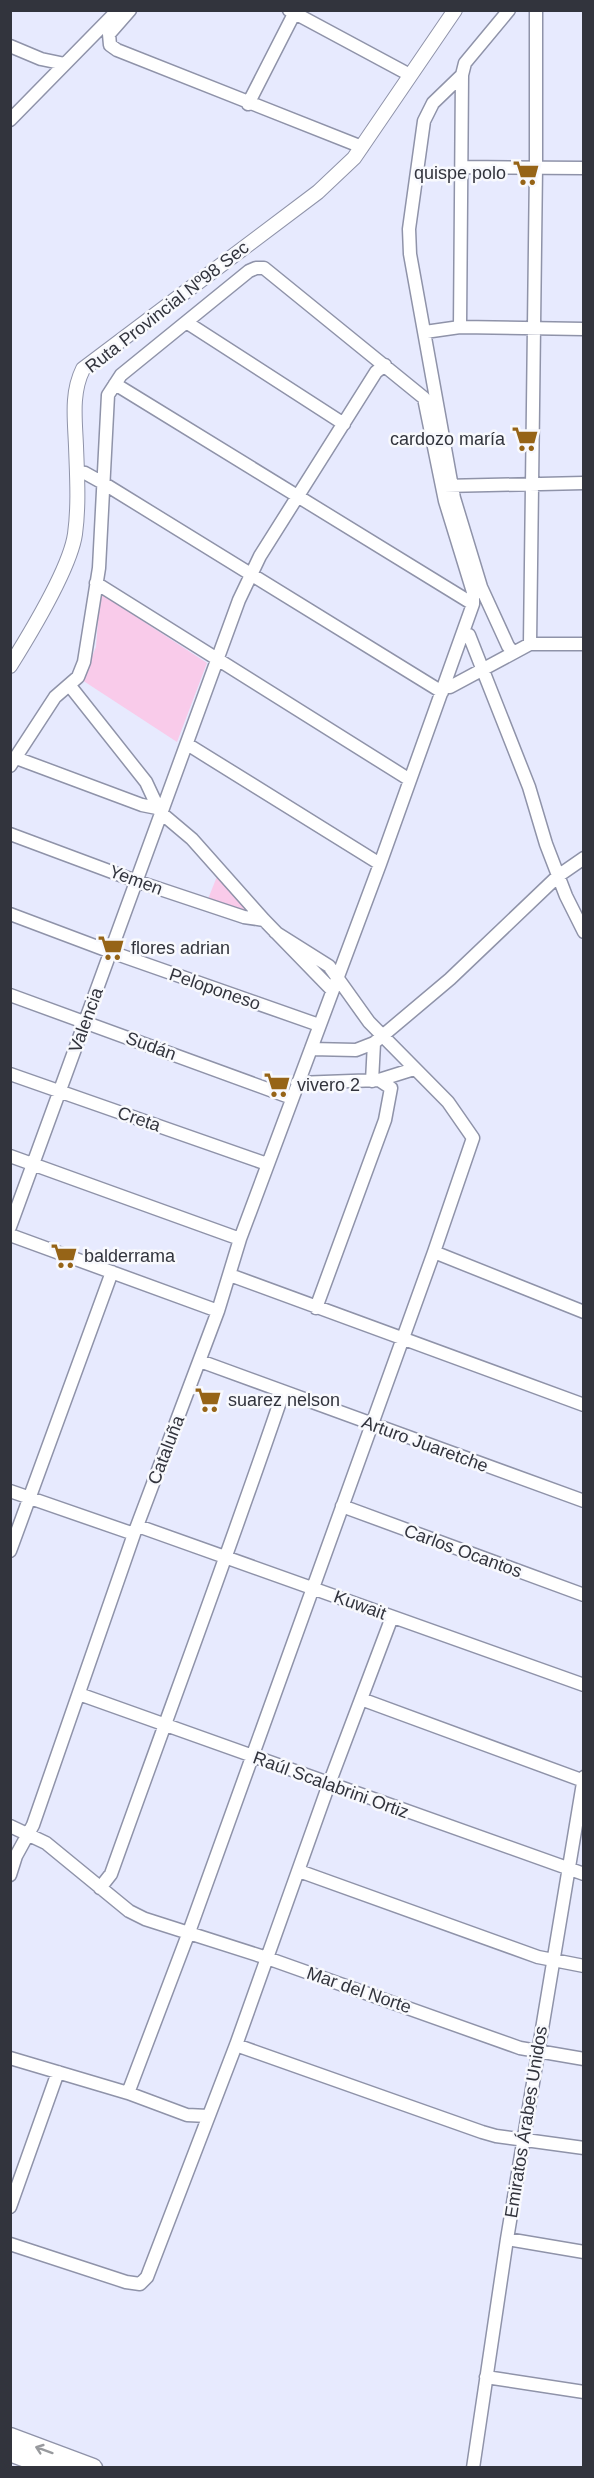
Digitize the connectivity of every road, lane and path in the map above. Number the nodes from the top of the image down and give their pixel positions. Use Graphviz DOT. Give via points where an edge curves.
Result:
graph roads {
  1 [pos="118,10"];
  2 [pos="130,10"];
  3 [pos="455,10"];
  4 [pos="509,10"];
  5 [pos="536,10"];
  6 [pos="293,12"];
  7 [pos="10,46"];
  8 [pos="41,59"];
  9 [pos="65,64"];
  10 [pos="410,75"];
  11 [pos="462,75"];
  12 [pos="46,84"];
  13 [pos="248,104"];
  14 [pos="10,120"];
  15 [pos="362,147"];
  16 [pos="462,167"];
  17 [pos="536,167"];
  18 [pos="584,168"];
  19 [pos="186,322"];
  20 [pos="460,327"];
  21 [pos="534,329"];
  22 [pos="584,329"];
  23 [pos="425,332"];
  24 [pos="385,365"];
  25 [pos="115,384"];
  26 [pos="430,397"];
  27 [pos="344,424"];
  28 [pos="77,472"];
  29 [pos="103,483"];
  30 [pos="532,483"];
  31 [pos="584,483"];
  32 [pos="447,485"];
  33 [pos="298,496"];
  34 [pos="250,574"];
  35 [pos="96,583"];
  36 [pos="481,587"];
  37 [pos="473,604"];
  38 [pos="469,635"];
  39 [pos="530,644"];
  40 [pos="584,644"];
  41 [pos="513,652"];
  42 [pos="218,659"];
  43 [pos="10,666"];
  44 [pos="483,670"];
  45 [pos="70,686"];
  46 [pos="445,689"];
  47 [pos="187,744"];
  48 [pos="13,762"];
  49 [pos="410,780"];
  50 [pos="159,810"];
  51 [pos="10,834"];
  52 [pos="584,858"];
  53 [pos="380,864"];
  54 [pos="558,876"];
  55 [pos="136,881"];
  56 [pos="10,914"];
  57 [pos="264,920"];
  58 [pos="275,932"];
  59 [pos="584,932"];
  60 [pos="111,952"];
  61 [pos="338,977"];
  62 [pos="332,990"];
  63 [pos="10,995"];
  64 [pos="86,1022"];
  65 [pos="319,1025"];
  66 [pos="378,1039"];
  67 [pos="311,1049"];
  68 [pos="414,1070"];
  69 [pos="10,1074"];
  70 [pos="376,1081"];
  71 [pos="297,1083"];
  72 [pos="60,1091"];
  73 [pos="292,1098"];
  74 [pos="10,1156"];
  75 [pos="34,1164"];
  76 [pos="267,1164"];
  77 [pos="10,1227"];
  78 [pos="10,1235"];
  79 [pos="240,1239"];
  80 [pos="435,1252"];
  81 [pos="112,1272"];
  82 [pos="230,1275"];
  83 [pos="316,1308"];
  84 [pos="218,1311"];
  85 [pos="584,1312"];
  86 [pos="404,1338"];
  87 [pos="200,1361"];
  88 [pos="284,1393"];
  89 [pos="584,1405"];
  90 [pos="372,1425"];
  91 [pos="10,1491"];
  92 [pos="30,1497"];
  93 [pos="584,1502"];
  94 [pos="342,1506"];
  95 [pos="136,1530"];
  96 [pos="10,1551"];
  97 [pos="227,1558"];
  98 [pos="313,1588"];
  99 [pos="584,1595"];
  100 [pos="392,1617"];
  101 [pos="584,1685"];
  102 [pos="79,1694"];
  103 [pos="362,1699"];
  104 [pos="164,1725"];
  105 [pos="251,1756"];
  106 [pos="583,1780"];
  107 [pos="329,1784"];
  108 [pos="10,1826"];
  109 [pos="28,1834"];
  110 [pos="568,1870"];
  111 [pos="299,1871"];
  112 [pos="584,1874"];
  113 [pos="10,1875"];
  114 [pos="100,1888"];
  115 [pos="189,1932"];
  116 [pos="267,1958"];
  117 [pos="552,1961"];
  118 [pos="584,1966"];
  119 [pos="236,2045"];
  120 [pos="538,2052"];
  121 [pos="10,2058"];
  122 [pos="584,2060"];
  123 [pos="58,2072"];
  124 [pos="128,2093"];
  125 [pos="208,2116"];
  126 [pos="524,2139"];
  127 [pos="584,2148"];
  128 [pos="10,2207"];
  129 [pos="507,2238"];
  130 [pos="10,2244"];
  131 [pos="584,2252"];
  132 [pos="486,2377"];
  133 [pos="584,2392"];
  134 [pos="10,2437"];
  135 [pos="10,2452"];
  136 [pos="81,2466"];
  137 [pos="53,2468"];
  138 [pos="472,2468"];
  1 -- 9 [label="street"];
  2 -- 13 [label="street" via="109,34 110,45"];
  3 -- 10 [label="street, Ruta Provincial Nº98 Sec"];
  4 -- 11 [label="street" via="465,63"];
  5 -- 17 [label="street"];
  6 -- 10 [label="street"];
  6 -- 13 [label="street"];
  7 -- 8 [label="street"];
  8 -- 9 [label="street"];
  8 -- 12 [label="street" via="46,67"];
  9 -- 12 [label="street"];
  10 -- 15 [label="street, Ruta Provincial Nº98 Sec"];
  11 -- 16 [label="street"];
  11 -- 23 [label="street" via="428,111 420,137 409,229 412,276"];
  12 -- 14 [label="street"];
  13 -- 15 [label="street"];
  15 -- 28 [label="street, Ruta Provincial Nº98 Sec" via="318,192 83,369 74,400"];
  16 -- 17 [label="street"];
  16 -- 20 [label="street"];
  17 -- 18 [label="street"];
  17 -- 21 [label="street"];
  19 -- 24 [label="street" via="249,271 261,267"];
  19 -- 25 [label="street"];
  19 -- 27 [label="street"];
  20 -- 21 [label="street"];
  20 -- 23 [label="street"];
  21 -- 22 [label="street"];
  21 -- 30 [label="street"];
  23 -- 26 [label="street"];
  24 -- 26 [label="street"];
  24 -- 27 [label="street, Valencia" via="376,372"];
  25 -- 29 [label="street" via="106,403"];
  25 -- 33 [label="street"];
  26 -- 32 [label="street"];
  27 -- 33 [label="street, Valencia"];
  28 -- 29 [label="street"];
  28 -- 43 [label="street, Ruta Provincial Nº98 Sec" via="76,521 70,550 39,617"];
  29 -- 34 [label="street"];
  29 -- 35 [label="street"];
  30 -- 31 [label="street"];
  30 -- 32 [label="street"];
  30 -- 39 [label="street"];
  32 -- 36 [label="street"];
  32 -- 37 [label="street" via="453,532 473,592"];
  33 -- 34 [label="street, Valencia"];
  33 -- 37 [label="street"];
  34 -- 42 [label="street, Valencia"];
  34 -- 46 [label="street"];
  35 -- 42 [label="street"];
  35 -- 45 [label="street" via="84,662"];
  36 -- 38 [label="street" via="478,613"];
  36 -- 41 [label="street"];
  37 -- 46 [label="street"];
  38 -- 44 [label="street"];
  38 -- 46 [label="street"];
  39 -- 40 [label="street"];
  39 -- 41 [label="street"];
  41 -- 44 [label="street"];
  42 -- 47 [label="street, Valencia"];
  42 -- 49 [label="street"];
  44 -- 46 [label="street"];
  44 -- 54 [label="street" via="529,787"];
  45 -- 48 [label="street" via="58,692"];
  45 -- 50 [label="street" via="146,782"];
  46 -- 49 [label="street, Cataluña"];
  47 -- 50 [label="street, Valencia"];
  47 -- 53 [label="street"];
  48 -- 50 [label="street"];
  49 -- 53 [label="street, Cataluña"];
  50 -- 55 [label="street, Valencia"];
  50 -- 57 [label="street" via="192,839"];
  51 -- 55 [label="street, Yemen"];
  52 -- 54 [label="street"];
  53 -- 61 [label="street, Cataluña"];
  54 -- 59 [label="street"];
  54 -- 66 [label="street" via="450,980"];
  55 -- 57 [label="street, Yemen"];
  55 -- 60 [label="street, Valencia"];
  56 -- 60 [label="street, Peloponeso"];
  57 -- 58 [label="street"];
  58 -- 61 [label="street" via="322,960"];
  58 -- 62 [label="street"];
  60 -- 64 [label="street, Valencia"];
  60 -- 65 [label="street, Peloponeso"];
  61 -- 62 [label="street, Cataluña"];
  61 -- 66 [label="street"];
  62 -- 65 [label="street, Cataluña"];
  63 -- 64 [label="street, Sudán"];
  64 -- 72 [label="street, Valencia"];
  64 -- 73 [label="street, Sudán"];
  65 -- 67 [label="street, Cataluña"];
  66 -- 67 [label="street" via="356,1050"];
  66 -- 68 [label="street"];
  66 -- 70 [label="street"];
  67 -- 71 [label="street, Cataluña"];
  68 -- 70 [label="street"];
  68 -- 80 [label="street" via="448,1102 473,1138"];
  69 -- 72 [label="street, Creta"];
  70 -- 71 [label="street"];
  70 -- 83 [label="street" via="391,1089 385,1120"];
  71 -- 73 [label="street, Cataluña"];
  72 -- 75 [label="street, Valencia"];
  72 -- 76 [label="street, Creta"];
  73 -- 76 [label="street, Cataluña"];
  74 -- 75 [label="street"];
  75 -- 77 [label="street, Valencia"];
  75 -- 79 [label="street"];
  76 -- 79 [label="street, Cataluña"];
  78 -- 81 [label="street"];
  79 -- 82 [label="street, Cataluña"];
  80 -- 85 [label="street"];
  80 -- 86 [label="street"];
  81 -- 84 [label="street"];
  81 -- 92 [label="street"];
  82 -- 83 [label="street"];
  82 -- 84 [label="street, Cataluña"];
  83 -- 86 [label="street"];
  84 -- 87 [label="street, Cataluña"];
  86 -- 89 [label="street"];
  86 -- 90 [label="street"];
  87 -- 88 [label="street, Arturo Juaretche"];
  87 -- 95 [label="street, Cataluña"];
  88 -- 90 [label="street, Arturo Juaretche"];
  88 -- 97 [label="street"];
  90 -- 93 [label="street, Arturo Juaretche"];
  90 -- 94 [label="street"];
  91 -- 92 [label="street, Kuwait"];
  92 -- 95 [label="street, Kuwait"];
  92 -- 96 [label="street"];
  94 -- 98 [label="street"];
  94 -- 99 [label="street, Carlos Ocantos"];
  95 -- 97 [label="street, Kuwait"];
  95 -- 102 [label="street, Cataluña"];
  97 -- 98 [label="street, Kuwait"];
  97 -- 104 [label="street"];
  98 -- 100 [label="street, Kuwait"];
  98 -- 105 [label="street"];
  100 -- 101 [label="street, Kuwait"];
  100 -- 103 [label="street"];
  102 -- 104 [label="street, Raúl Scalabrini Ortiz"];
  102 -- 109 [label="street, Cataluña"];
  103 -- 106 [label="street"];
  103 -- 107 [label="street"];
  104 -- 105 [label="street, Raúl Scalabrini Ortiz"];
  104 -- 114 [label="street" via="111,1874"];
  105 -- 107 [label="street, Raúl Scalabrini Ortiz"];
  105 -- 115 [label="street"];
  106 -- 110 [label="street, Emiratos Árabes Unidos"];
  107 -- 110 [label="street, Raúl Scalabrini Ortiz"];
  107 -- 111 [label="street"];
  108 -- 109 [label="street, Mar del Norte"];
  109 -- 113 [label="street, Cataluña"];
  109 -- 114 [label="street, Mar del Norte" via="46,1843"];
  110 -- 112 [label="street, Raúl Scalabrini Ortiz"];
  110 -- 117 [label="street, Emiratos Árabes Unidos"];
  111 -- 116 [label="street"];
  111 -- 117 [label="street"];
  114 -- 115 [label="street, Mar del Norte" via="136,1915"];
  115 -- 116 [label="street, Mar del Norte"];
  115 -- 124 [label="street"];
  116 -- 119 [label="street"];
  116 -- 120 [label="street, Mar del Norte"];
  117 -- 118 [label="street"];
  117 -- 120 [label="street, Emiratos Árabes Unidos"];
  119 -- 125 [label="street"];
  119 -- 126 [label="street" via="482,2132"];
  120 -- 122 [label="street, Mar del Norte"];
  120 -- 126 [label="street, Emiratos Árabes Unidos"];
  121 -- 123 [label="street"];
  123 -- 124 [label="street"];
  123 -- 128 [label="street"];
  124 -- 125 [label="street" via="187,2115"];
  125 -- 130 [label="street" via="143,2282 126,2282"];
  126 -- 127 [label="street"];
  126 -- 129 [label="street, Emiratos Árabes Unidos"];
  129 -- 131 [label="street"];
  129 -- 132 [label="street, Emiratos Árabes Unidos"];
  132 -- 133 [label="street"];
  132 -- 138 [label="street, Emiratos Árabes Unidos"];
  136 -- 134 [label="main road, one-way"];
  135 -- 137 [label="main road"];
}
